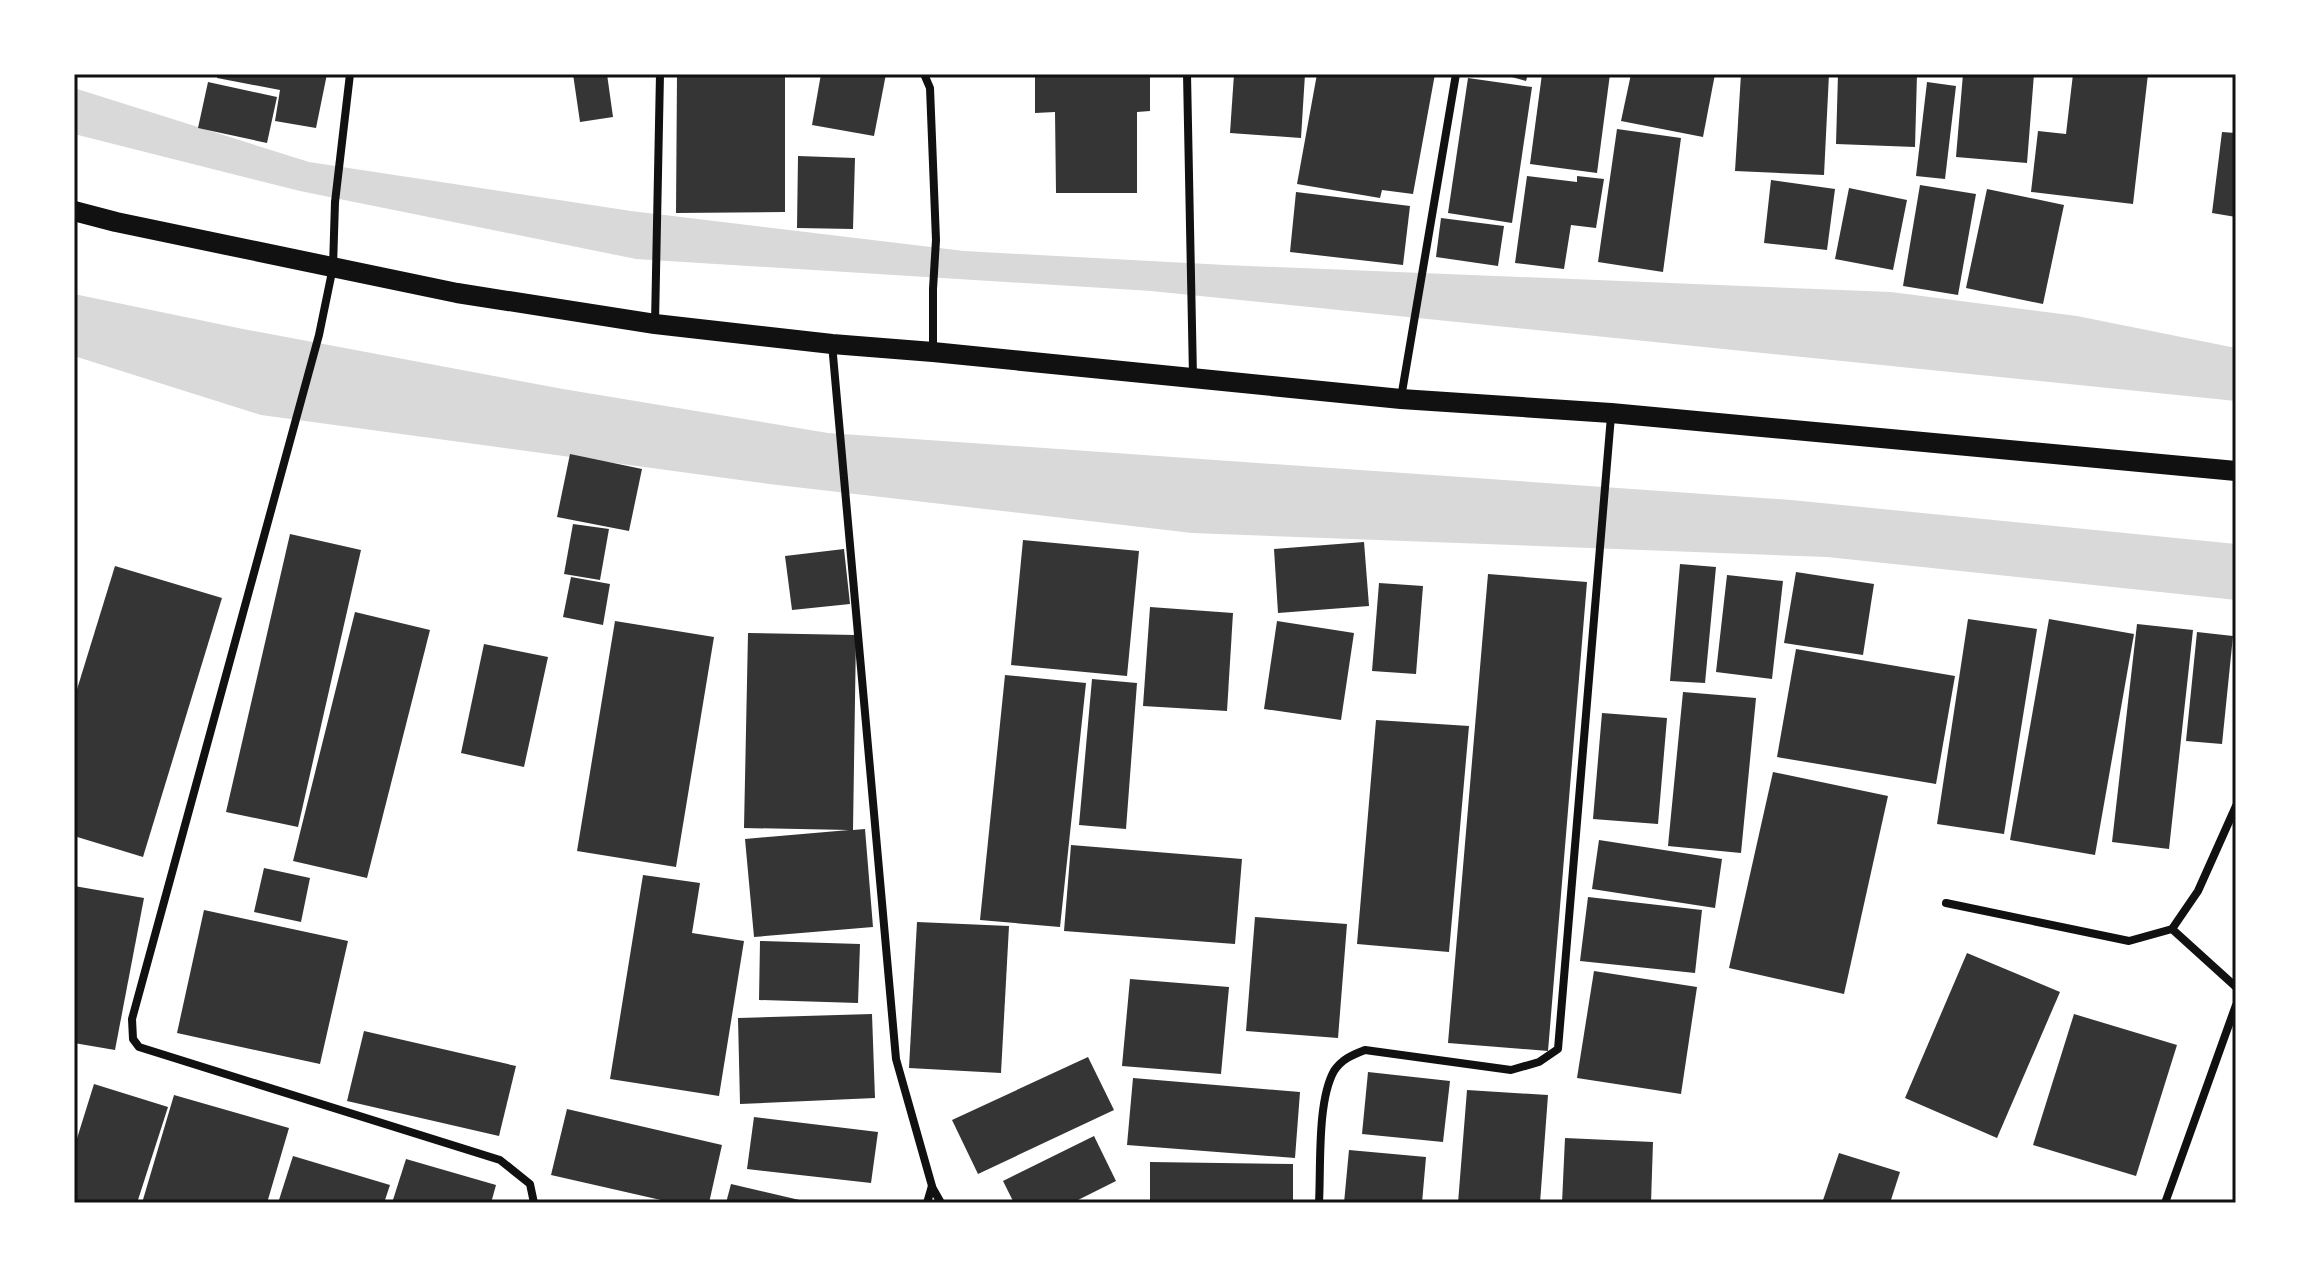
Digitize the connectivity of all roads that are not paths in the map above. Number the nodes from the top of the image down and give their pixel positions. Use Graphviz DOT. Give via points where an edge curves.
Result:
graph roads {
  1 [pos="350,74"];
  2 [pos="660,74"];
  3 [pos="924,74"];
  4 [pos="1187,74"];
  5 [pos="1456,74"];
  6 [pos="74,211"];
  7 [pos="333,267"];
  8 [pos="655,324"];
  9 [pos="832,344"];
  10 [pos="933,352"];
  11 [pos="1193,378"];
  12 [pos="1401,399"];
  13 [pos="1611,413"];
  14 [pos="2236,471"];
  15 [pos="2236,806"];
  16 [pos="1946,903"];
  17 [pos="2172,929"];
  18 [pos="2236,987"];
  19 [pos="2236,1005"];
  20 [pos="932,1186"];
  21 [pos="534,1203"];
  22 [pos="927,1203"];
  23 [pos="941,1203"];
  24 [pos="1319,1203"];
  25 [pos="2165,1203"];
  1 -- 7 [label="street"];
  2 -- 8 [label="street"];
  3 -- 10 [label="street" via="930,88 936,240"];
  4 -- 11 [label="street"];
  5 -- 12 [label="street"];
  6 -- 7 [label="main road"];
  7 -- 8 [label="main road"];
  7 -- 21 [label="street" via="319,335 132,1019 133,1039 139,1047 500,1160 530,1184"];
  8 -- 9 [label="main road"];
  9 -- 10 [label="main road"];
  9 -- 20 [label="street" via="896,1059"];
  10 -- 11 [label="main road"];
  11 -- 12 [label="main road"];
  12 -- 13 [label="main road"];
  13 -- 14 [label="main road"];
  13 -- 24 [label="street" via="1558,1049 1539,1062 1511,1070 1365,1050 1345,1058 1334,1072 1324,1104"];
  15 -- 17 [label="street" via="2198,891"];
  16 -- 17 [label="street" via="2129,941"];
  17 -- 18 [label="street"];
  19 -- 25 [label="street"];
  20 -- 22 [label="street"];
  20 -- 23 [label="street"];
}
